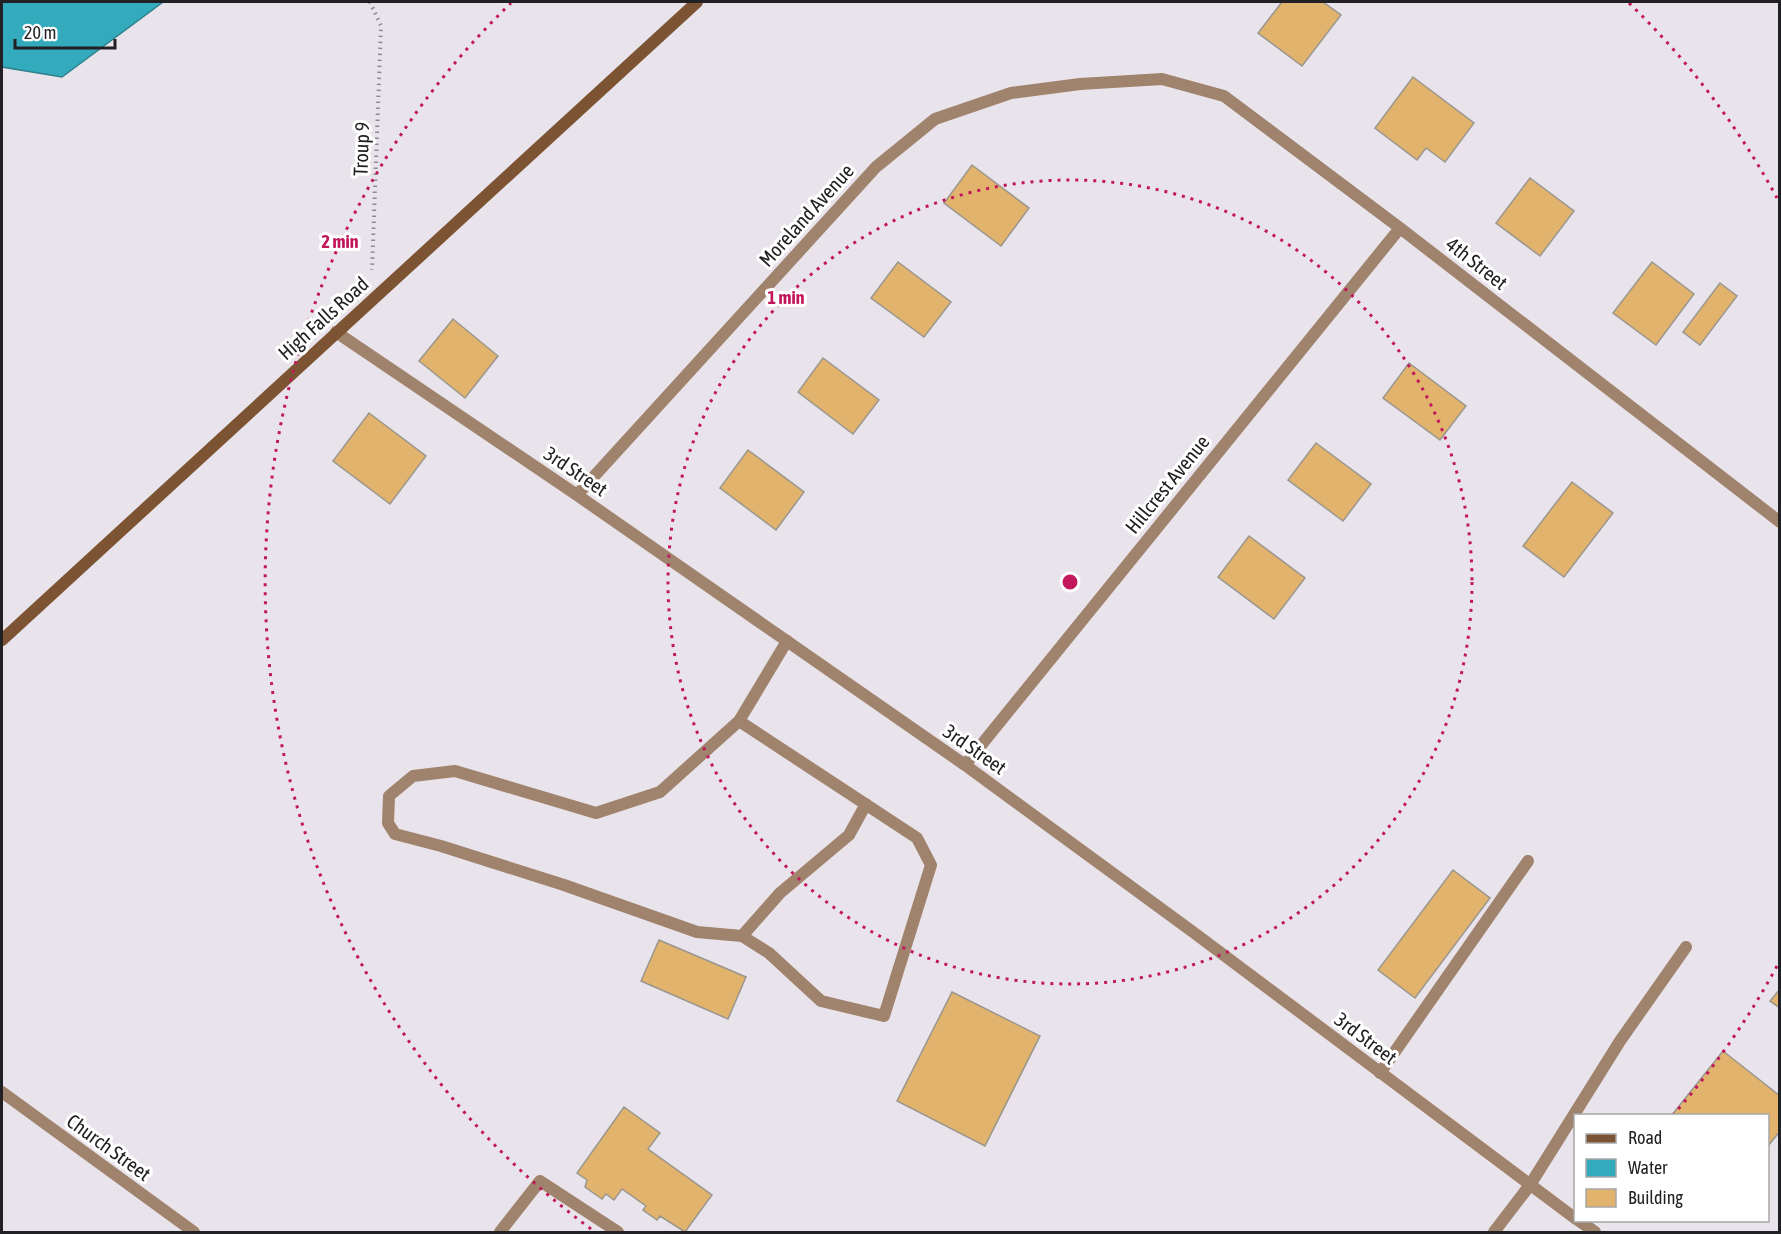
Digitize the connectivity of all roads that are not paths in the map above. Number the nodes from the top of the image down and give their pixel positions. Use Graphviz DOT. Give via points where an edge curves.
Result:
graph roads {
  1 [pos="698,2"];
  2 [pos="1132,81"];
  3 [pos="1400,228"];
  4 [pos="336,332"];
  5 [pos="577,495"];
  6 [pos="1779,522"];
  7 [pos="2,640"];
  8 [pos="787,641"];
  9 [pos="739,721"];
  10 [pos="965,765"];
  11 [pos="866,804"];
  12 [pos="1528,861"];
  13 [pos="742,936"];
  14 [pos="1686,947"];
  15 [pos="1380,1073"];
  16 [pos="2,1092"];
  17 [pos="1574,1114"];
  18 [pos="1574,1115"];
  19 [pos="1530,1185"];
  20 [pos="1574,1218"];
  21 [pos="1580,1222"];
  22 [pos="194,1233"];
  23 [pos="500,1233"];
  24 [pos="618,1233"];
  25 [pos="1494,1233"];
  26 [pos="1595,1233"];
  1 -- 4 [label="street, High Falls Road"];
  2 -- 3 [label="street, 4th Street" via="1162,79 1224,96"];
  2 -- 5 [label="street, Moreland Avenue" via="1011,93 935,119 876,167"];
  3 -- 6 [label="street, 4th Street"];
  3 -- 10 [label="street, Hillcrest Avenue"];
  4 -- 5 [label="street, 3rd Street"];
  4 -- 7 [label="street, High Falls Road"];
  5 -- 8 [label="street, 3rd Street"];
  8 -- 9 [label="street"];
  8 -- 10 [label="street, 3rd Street"];
  9 -- 11 [label="street"];
  9 -- 13 [label="street" via="660,792 596,813 455,771 413,776 389,796 388,823 395,834 564,885 697,932"];
  10 -- 15 [label="street, 3rd Street"];
  11 -- 13 [label="street" via="849,835 780,893"];
  11 -- 13 [label="street" via="916,838 931,865 884,1016 821,1001 769,953"];
  12 -- 15 [label="street"];
  14 -- 17 [label="street"];
  15 -- 19 [label="street, 3rd Street"];
  16 -- 22 [label="street, Church Street"];
  18 -- 19 [label="street"];
  19 -- 20 [label="street, 3rd Street"];
  19 -- 25 [label="street"];
  21 -- 26 [label="street, 3rd Street"];
  23 -- 24 [label="street" via="540,1181"];
}
